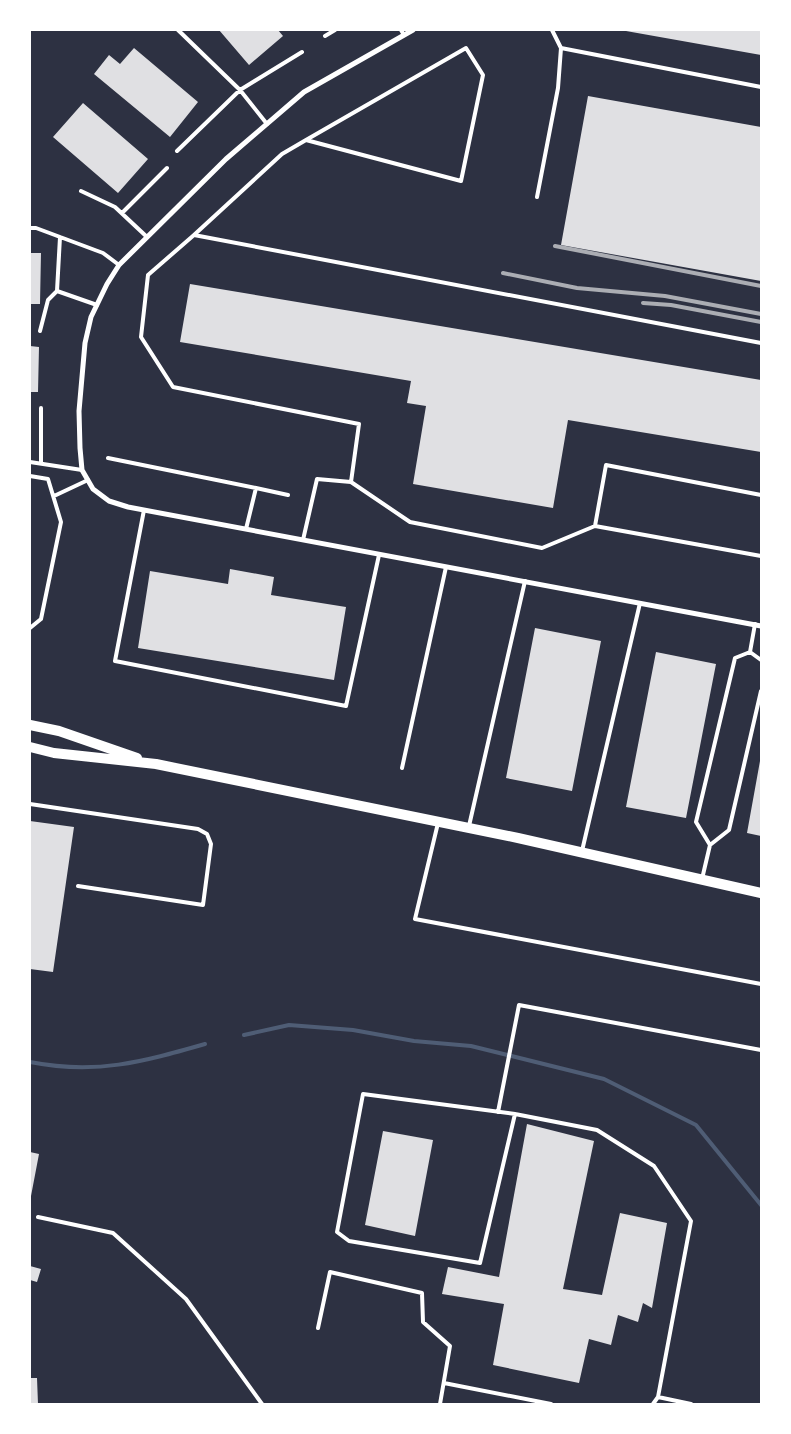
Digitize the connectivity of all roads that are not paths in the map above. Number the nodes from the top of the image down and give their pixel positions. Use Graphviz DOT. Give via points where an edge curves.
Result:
graph roads {
  1 [pos="178,30"];
  2 [pos="335,30"];
  3 [pos="413,30"];
  4 [pos="552,30"];
  5 [pos="402,32"];
  6 [pos="325,36"];
  7 [pos="561,48"];
  8 [pos="302,52"];
  9 [pos="761,87"];
  10 [pos="240,90"];
  11 [pos="267,124"];
  12 [pos="306,140"];
  13 [pos="177,151"];
  14 [pos="167,168"];
  15 [pos="81,191"];
  16 [pos="537,197"];
  17 [pos="122,213"];
  18 [pos="30,228"];
  19 [pos="194,235"];
  20 [pos="60,237"];
  21 [pos="148,237"];
  22 [pos="119,265"];
  23 [pos="57,291"];
  24 [pos="97,305"];
  25 [pos="40,331"];
  26 [pos="761,343"];
  27 [pos="40,408"];
  28 [pos="108,458"];
  29 [pos="30,462"];
  30 [pos="40,463"];
  31 [pos="82,470"];
  32 [pos="30,476"];
  33 [pos="88,480"];
  34 [pos="352,482"];
  35 [pos="256,488"];
  36 [pos="288,495"];
  37 [pos="761,495"];
  38 [pos="54,496"];
  39 [pos="144,510"];
  40 [pos="595,526"];
  41 [pos="246,529"];
  42 [pos="303,540"];
  43 [pos="379,554"];
  44 [pos="761,556"];
  45 [pos="446,567"];
  46 [pos="525,581"];
  47 [pos="640,603"];
  48 [pos="758,625"];
  49 [pos="30,628"];
  50 [pos="750,652"];
  51 [pos="761,660"];
  52 [pos="761,691"];
  53 [pos="30,725"];
  54 [pos="30,748"];
  55 [pos="156,764"];
  56 [pos="402,768"];
  57 [pos="30,804"];
  58 [pos="438,822"];
  59 [pos="468,828"];
  60 [pos="710,845"];
  61 [pos="582,853"];
  62 [pos="702,880"];
  63 [pos="78,886"];
  64 [pos="761,893"];
  65 [pos="761,984"];
  66 [pos="761,1050"];
  67 [pos="498,1112"];
  68 [pos="515,1114"];
  69 [pos="38,1217"];
  70 [pos="318,1328"];
  71 [pos="444,1383"];
  72 [pos="658,1397"];
  73 [pos="262,1404"];
  74 [pos="440,1404"];
  75 [pos="551,1404"];
  76 [pos="653,1404"];
  77 [pos="691,1404"];
  1 -- 10 [label="lane"];
  2 -- 6 [label="lane"];
  3 -- 5 [label="street"];
  4 -- 7 [label="lane"];
  5 -- 11 [label="street" via="304,92"];
  7 -- 9 [label="lane"];
  7 -- 16 [label="lane" via="558,88"];
  8 -- 10 [label="lane"];
  10 -- 11 [label="lane"];
  10 -- 13 [label="lane"];
  11 -- 21 [label="street" via="226,159"];
  12 -- 12 [label="lane" via="466,48 483,75 462,181"];
  12 -- 19 [label="lane" via="282,154"];
  14 -- 17 [label="lane"];
  15 -- 17 [label="lane"];
  17 -- 21 [label="lane"];
  18 -- 20 [label="lane"];
  19 -- 26 [label="lane"];
  19 -- 34 [label="lane" via="148,275 141,337 173,387 359,424"];
  20 -- 22 [label="lane" via="102,253"];
  20 -- 23 [label="lane"];
  21 -- 22 [label="street"];
  22 -- 24 [label="street"];
  23 -- 24 [label="lane"];
  23 -- 25 [label="lane" via="48,300"];
  24 -- 31 [label="street" via="91,317 84,351 79,411"];
  27 -- 30 [label="lane"];
  28 -- 35 [label="lane"];
  29 -- 30 [label="lane"];
  30 -- 31 [label="lane"];
  31 -- 33 [label="street"];
  32 -- 38 [label="lane" via="48,479"];
  33 -- 38 [label="lane"];
  33 -- 39 [label="street" via="93,489 109,501"];
  34 -- 40 [label="lane" via="410,522 542,548"];
  34 -- 42 [label="lane" via="317,479"];
  35 -- 36 [label="lane"];
  35 -- 41 [label="lane"];
  37 -- 40 [label="lane" via="606,465"];
  38 -- 49 [label="lane" via="61,522 41,619"];
  39 -- 41 [label="street"];
  39 -- 43 [label="lane" via="115,661 346,706"];
  40 -- 44 [label="lane"];
  41 -- 42 [label="street"];
  42 -- 43 [label="street"];
  43 -- 45 [label="street"];
  45 -- 46 [label="street"];
  45 -- 56 [label="lane"];
  46 -- 47 [label="street"];
  46 -- 59 [label="lane"];
  47 -- 48 [label="street"];
  47 -- 61 [label="lane"];
  48 -- 50 [label="lane"];
  50 -- 51 [label="lane"];
  50 -- 60 [label="lane" via="735,658 696,822"];
  52 -- 60 [label="lane" via="729,830"];
  53 -- 55 [label="main road" via="59,731"];
  54 -- 55 [label="main road"];
  55 -- 58 [label="main road"];
  57 -- 63 [label="lane" via="198,829 207,834 211,844 203,905"];
  58 -- 59 [label="main road"];
  58 -- 65 [label="lane" via="415,919"];
  59 -- 61 [label="main road"];
  60 -- 62 [label="lane"];
  61 -- 62 [label="main road"];
  62 -- 64 [label="main road"];
  66 -- 67 [label="lane" via="519,1005"];
  67 -- 68 [label="lane"];
  67 -- 68 [label="lane" via="363,1094 337,1232 349,1241 480,1263"];
  68 -- 72 [label="lane" via="597,1130 654,1166 691,1221"];
  69 -- 73 [label="lane" via="113,1233 186,1299"];
  70 -- 71 [label="lane" via="330,1272 422,1293 423,1322 450,1346"];
  71 -- 74 [label="lane"];
  71 -- 75 [label="lane"];
  72 -- 76 [label="lane"];
  72 -- 77 [label="lane"];
}
